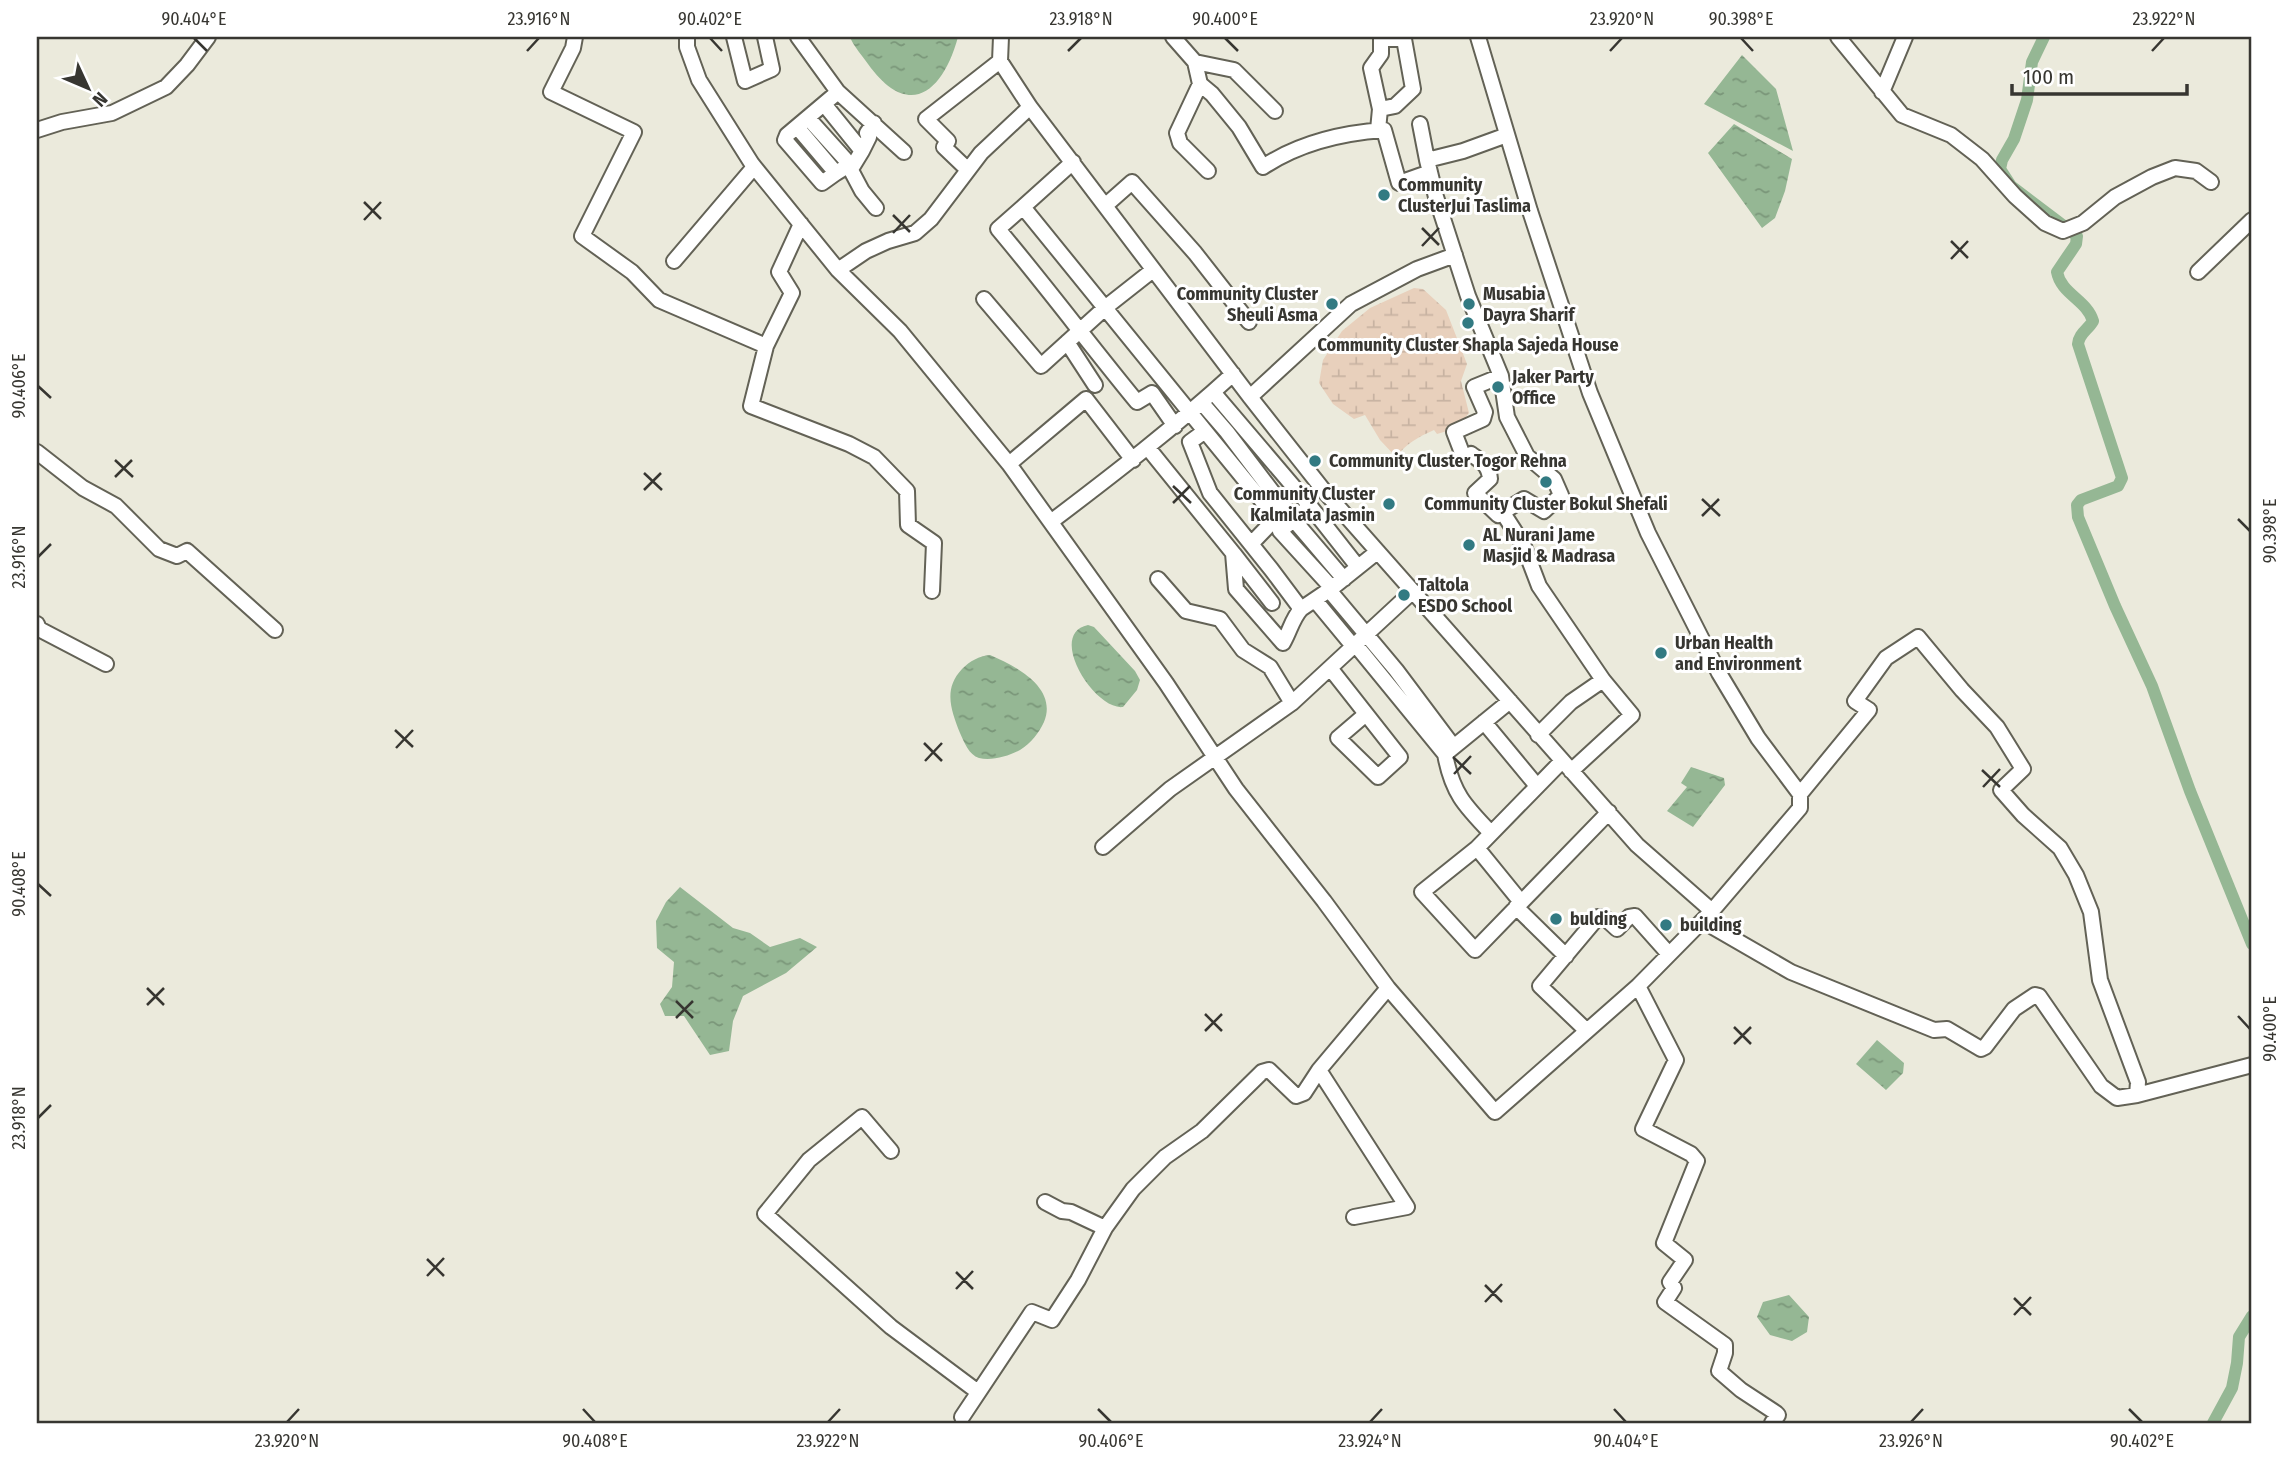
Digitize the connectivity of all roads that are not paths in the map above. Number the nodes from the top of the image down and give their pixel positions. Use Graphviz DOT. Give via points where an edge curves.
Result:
graph roads {
  1 [pos="208,37"];
  2 [pos="575,37"];
  3 [pos="687,37"];
  4 [pos="734,37"];
  5 [pos="765,37"];
  6 [pos="798,37"];
  7 [pos="1001,37"];
  8 [pos="1173,37"];
  9 [pos="1478,37"];
  10 [pos="1838,37"];
  11 [pos="1905,37"];
  12 [pos="1381,38"];
  13 [pos="1000,61"];
  14 [pos="1195,62"];
  15 [pos="1200,84"];
  16 [pos="838,92"];
  17 [pos="1882,92"];
  18 [pos="824,104"];
  19 [pos="1030,107"];
  20 [pos="1380,109"];
  21 [pos="1275,111"];
  22 [pos="802,122"];
  23 [pos="874,123"];
  24 [pos="1420,124"];
  25 [pos="37,130"];
  26 [pos="1378,130"];
  27 [pos="1507,135"];
  28 [pos="862,151"];
  29 [pos="904,152"];
  30 [pos="1073,162"];
  31 [pos="1429,166"];
  32 [pos="754,167"];
  33 [pos="845,169"];
  34 [pos="968,170"];
  35 [pos="1208,171"];
  36 [pos="2211,182"];
  37 [pos="1106,205"];
  38 [pos="1023,207"];
  39 [pos="876,208"];
  40 [pos="2252,220"];
  41 [pos="801,225"];
  42 [pos="1455,255"];
  43 [pos="674,261"];
  44 [pos="838,270"];
  45 [pos="1153,270"];
  46 [pos="2198,272"];
  47 [pos="984,299"];
  48 [pos="1106,307"];
  49 [pos="1250,322"];
  50 [pos="1078,331"];
  51 [pos="1067,342"];
  52 [pos="766,346"];
  53 [pos="1233,374"];
  54 [pos="1501,376"];
  55 [pos="1095,386"];
  56 [pos="1213,392"];
  57 [pos="1250,397"];
  58 [pos="1196,407"];
  59 [pos="1175,426"];
  60 [pos="1205,431"];
  61 [pos="1148,448"];
  62 [pos="37,452"];
  63 [pos="1133,460"];
  64 [pos="1009,464"];
  65 [pos="1310,506"];
  66 [pos="1503,513"];
  67 [pos="1283,519"];
  68 [pos="1052,521"];
  69 [pos="1251,544"];
  70 [pos="1377,552"];
  71 [pos="1233,553"];
  72 [pos="1358,567"];
  73 [pos="1158,579"];
  74 [pos="1335,585"];
  75 [pos="932,591"];
  76 [pos="1413,591"];
  77 [pos="1315,600"];
  78 [pos="1272,603"];
  79 [pos="1301,609"];
  80 [pos="37,624"];
  81 [pos="275,630"];
  82 [pos="1367,634"];
  83 [pos="1354,645"];
  84 [pos="106,664"];
  85 [pos="1330,668"];
  86 [pos="1603,680"];
  87 [pos="1510,701"];
  88 [pos="1292,703"];
  89 [pos="1366,714"];
  90 [pos="1484,722"];
  91 [pos="1538,735"];
  92 [pos="1449,750"];
  93 [pos="1214,758"];
  94 [pos="1567,766"];
  95 [pos="1537,786"];
  96 [pos="1800,794"];
  97 [pos="1609,812"];
  98 [pos="1491,834"];
  99 [pos="1103,847"];
  100 [pos="1477,848"];
  101 [pos="1519,904"];
  102 [pos="1712,911"];
  103 [pos="1668,953"];
  104 [pos="1566,956"];
  105 [pos="1638,986"];
  106 [pos="1388,988"];
  107 [pos="1587,1031"];
  108 [pos="2252,1065"];
  109 [pos="1320,1070"];
  110 [pos="2137,1095"];
  111 [pos="891,1151"];
  112 [pos="1045,1202"];
  113 [pos="1354,1217"];
  114 [pos="1105,1228"];
  115 [pos="978,1392"];
  116 [pos="962,1417"];
  117 [pos="1772,1423"];
  1 -- 25 [label="street" via="166,87 113,113"];
  2 -- 52 [label="street" via="551,92 634,132 582,236 632,272 659,300"];
  3 -- 32 [label="street" via="699,80"];
  4 -- 5 [label="street" via="747,87 772,69"];
  6 -- 16 [label="street"];
  7 -- 13 [label="street"];
  8 -- 14 [label="street"];
  9 -- 27 [label="street"];
  10 -- 17 [label="street"];
  11 -- 17 [label="street"];
  12 -- 20 [label="street" via="1381,54 1371,68"];
  12 -- 20 [label="street" via="1404,39 1413,89 1395,106"];
  13 -- 19 [label="street"];
  13 -- 34 [label="street" via="926,119 948,141 944,147"];
  14 -- 15 [label="street"];
  14 -- 21 [label="street" via="1234,70"];
  15 -- 26 [label="street" via="1239,127 1263,167 1283,153 1347,132"];
  15 -- 35 [label="street" via="1177,133 1180,143"];
  16 -- 18 [label="street"];
  16 -- 23 [label="street"];
  17 -- 36 [label="street" via="1902,115 1962,143 2045,223 2063,231 2083,223 2115,197 2175,169 2196,172"];
  18 -- 22 [label="street"];
  18 -- 28 [label="street"];
  19 -- 30 [label="street"];
  19 -- 34 [label="street"];
  20 -- 26 [label="street"];
  22 -- 33 [label="street" via="845,159"];
  22 -- 33 [label="street" via="785,140 817,180 822,183"];
  23 -- 28 [label="street"];
  23 -- 29 [label="street"];
  24 -- 31 [label="street"];
  26 -- 31 [label="street" via="1384,130 1399,183"];
  27 -- 31 [label="street"];
  27 -- 96 [label="street" via="1590,393 1648,533 1719,673 1758,738"];
  28 -- 33 [label="street"];
  30 -- 37 [label="street"];
  30 -- 38 [label="street"];
  31 -- 42 [label="street"];
  32 -- 41 [label="street"];
  32 -- 43 [label="street"];
  33 -- 39 [label="street"];
  34 -- 44 [label="street" via="915,233 866,251"];
  37 -- 45 [label="street"];
  37 -- 49 [label="street" via="1132,182"];
  38 -- 48 [label="street"];
  38 -- 50 [label="street" via="998,229"];
  40 -- 46 [label="street"];
  41 -- 44 [label="street"];
  41 -- 52 [label="street" via="779,272 792,293"];
  42 -- 54 [label="street"];
  42 -- 57 [label="street" via="1417,269 1351,304"];
  44 -- 64 [label="street" via="900,331"];
  45 -- 48 [label="street"];
  45 -- 53 [label="street"];
  47 -- 51 [label="street" via="1044,370"];
  48 -- 50 [label="street"];
  48 -- 58 [label="street"];
  50 -- 51 [label="street"];
  50 -- 59 [label="street" via="1137,402 1152,393"];
  51 -- 55 [label="street"];
  52 -- 75 [label="street" via="751,406 874,457 907,491 908,525 934,543"];
  53 -- 56 [label="street"];
  53 -- 57 [label="street"];
  54 -- 66 [label="street" via="1507,417 1527,456 1554,479 1561,495 1544,511 1524,499"];
  54 -- 66 [label="street" via="1474,387 1485,412 1483,419 1454,432 1464,458 1471,454 1489,471 1490,479 1475,492 1498,516"];
  56 -- 58 [label="street"];
  56 -- 65 [label="street"];
  57 -- 70 [label="street"];
  58 -- 59 [label="street"];
  58 -- 60 [label="street"];
  58 -- 67 [label="street" via="1227,432"];
  59 -- 61 [label="street"];
  60 -- 67 [label="street"];
  60 -- 69 [label="street" via="1190,442 1210,493"];
  61 -- 63 [label="street"];
  61 -- 71 [label="street"];
  62 -- 81 [label="street" via="83,488 116,506 159,549 177,556 187,551"];
  63 -- 64 [label="street" via="1086,399"];
  63 -- 68 [label="street"];
  64 -- 68 [label="street"];
  65 -- 67 [label="street"];
  65 -- 72 [label="street"];
  66 -- 86 [label="street" via="1523,544 1539,586"];
  67 -- 69 [label="street"];
  67 -- 74 [label="street"];
  68 -- 93 [label="street"];
  69 -- 79 [label="street"];
  70 -- 72 [label="street"];
  70 -- 76 [label="street"];
  71 -- 78 [label="street"];
  71 -- 79 [label="street" via="1236,589 1283,643"];
  72 -- 74 [label="street"];
  73 -- 88 [label="street" via="1186,611 1220,619 1243,650 1269,667"];
  74 -- 77 [label="street"];
  74 -- 82 [label="street"];
  76 -- 82 [label="street"];
  76 -- 87 [label="street"];
  77 -- 79 [label="street"];
  77 -- 83 [label="street"];
  80 -- 84 [label="street"];
  82 -- 83 [label="street"];
  82 -- 92 [label="street"];
  83 -- 85 [label="street"];
  83 -- 92 [label="street"];
  85 -- 88 [label="street"];
  85 -- 89 [label="street"];
  86 -- 91 [label="street" via="1571,702"];
  86 -- 94 [label="street" via="1632,715"];
  87 -- 90 [label="street"];
  87 -- 91 [label="street"];
  88 -- 93 [label="street"];
  89 -- 89 [label="street" via="1400,757 1378,777 1338,738"];
  90 -- 92 [label="street"];
  90 -- 95 [label="street"];
  91 -- 94 [label="street"];
  92 -- 98 [label="street" via="1449,775 1462,803"];
  93 -- 99 [label="street"];
  93 -- 106 [label="street"];
  94 -- 95 [label="street"];
  94 -- 97 [label="street"];
  95 -- 98 [label="street"];
  96 -- 102 [label="street" via="1800,808"];
  96 -- 110 [label="street" via="1869,710 1855,701 1886,658 1918,637 1997,727 2023,769 2001,790 2060,848 2076,875 2091,912 2100,980 2138,1082"];
  97 -- 101 [label="street"];
  97 -- 102 [label="street" via="1637,845"];
  98 -- 100 [label="street"];
  100 -- 101 [label="street"];
  100 -- 101 [label="street" via="1422,892 1475,950"];
  101 -- 104 [label="street"];
  102 -- 103 [label="street"];
  102 -- 110 [label="street" via="1713,927 1791,972 1934,1030 1947,1029 1981,1049 2014,1009 2039,996 2101,1086 2117,1098"];
  103 -- 104 [label="street" via="1635,916 1617,929 1601,916"];
  103 -- 105 [label="street"];
  104 -- 107 [label="street" via="1540,988"];
  105 -- 107 [label="street"];
  105 -- 117 [label="street" via="1676,1060 1643,1129 1697,1161 1664,1243 1685,1260 1670,1283 1674,1288 1665,1302 1725,1345 1719,1371 1776,1413"];
  106 -- 107 [label="street" via="1495,1112"];
  106 -- 109 [label="street"];
  108 -- 110 [label="street"];
  109 -- 113 [label="street" via="1406,1207"];
  109 -- 114 [label="street" via="1304,1093 1296,1096 1269,1070 1262,1072 1133,1189"];
  111 -- 115 [label="street" via="862,1117 810,1160 765,1214 891,1327"];
  112 -- 114 [label="street"];
  114 -- 115 [label="street" via="1052,1320 1032,1312"];
  115 -- 116 [label="street"];
}
